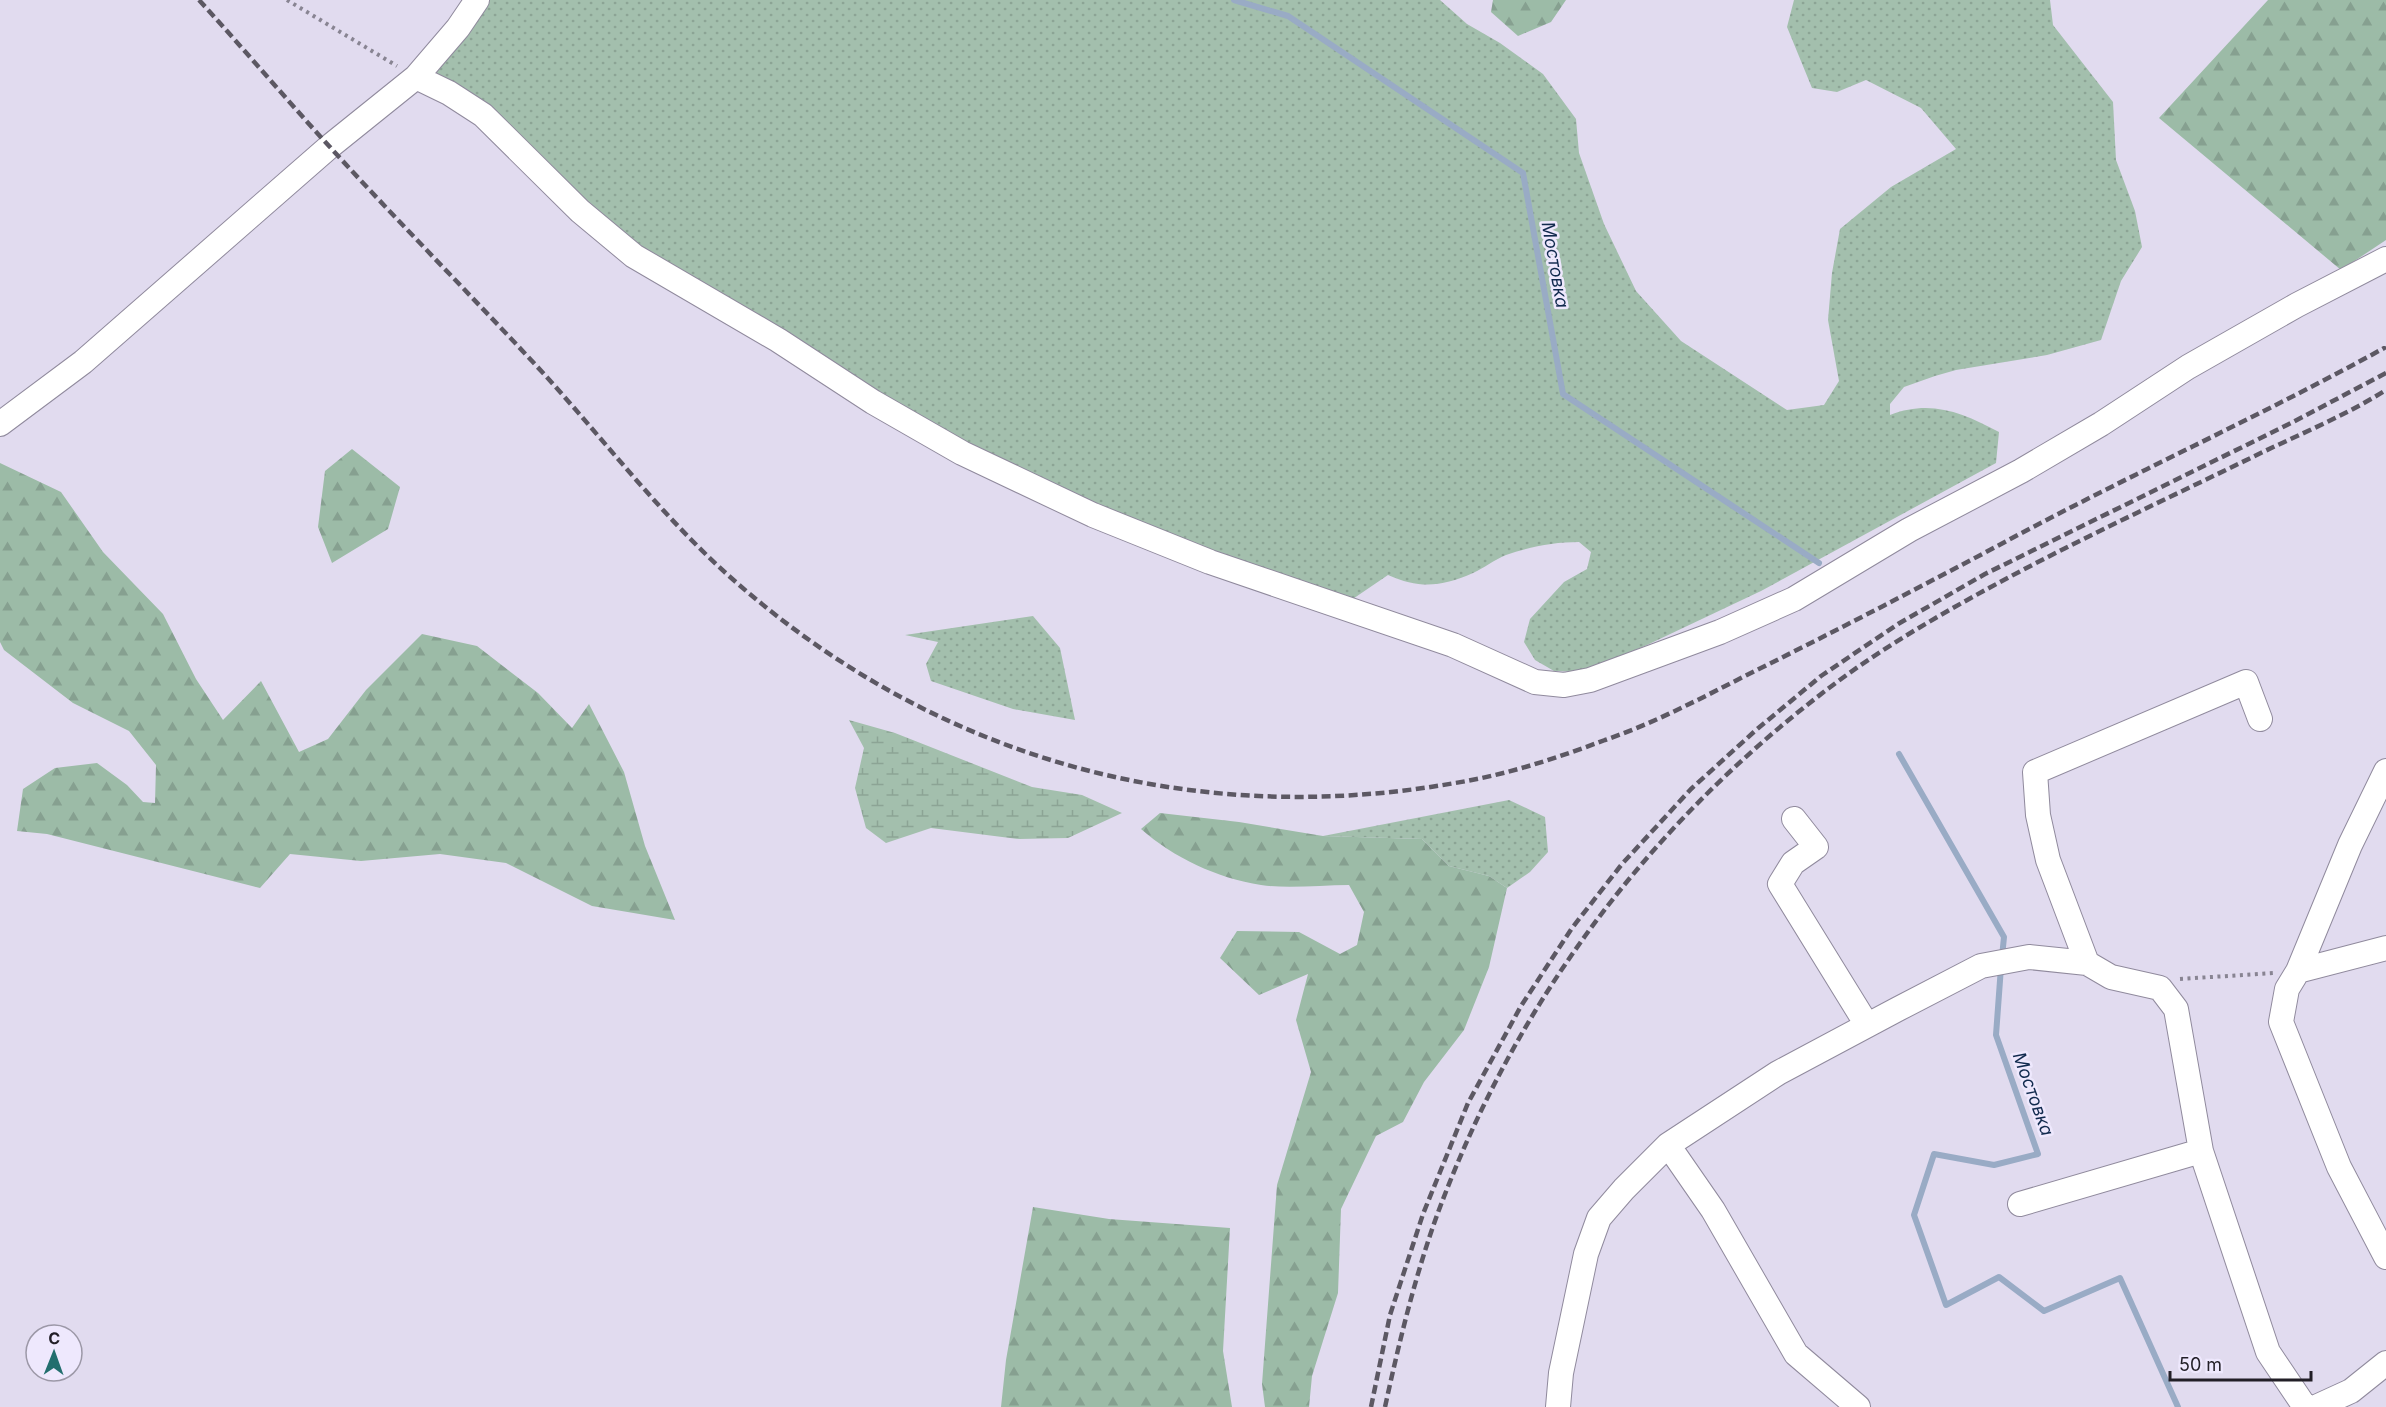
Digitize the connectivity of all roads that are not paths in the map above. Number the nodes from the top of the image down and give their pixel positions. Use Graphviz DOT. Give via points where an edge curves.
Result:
graph roads {
  1 [pos="477,0"];
  2 [pos="416,77"];
  3 [pos="2386,259"];
  4 [pos="0,424"];
  5 [pos="2260,719"];
  6 [pos="2386,771"];
  7 [pos="1794,819"];
  8 [pos="2386,948"];
  9 [pos="2086,963"];
  10 [pos="2298,971"];
  11 [pos="1867,1025"];
  12 [pos="1668,1145"];
  13 [pos="2201,1151"];
  14 [pos="2020,1204"];
  15 [pos="2386,1257"];
  16 [pos="2386,1364"];
  17 [pos="1558,1407"];
  18 [pos="1858,1407"];
  19 [pos="2304,1407"];
  20 [pos="2316,1407"];
  1 -- 2 [label="street"];
  2 -- 3 [label="street" via="483,116 580,211 634,256 962,453 1093,515 1210,562 1453,645 1535,682 1564,685 1599,678 1794,599 1908,530 2081,436 2188,367"];
  2 -- 4 [label="street" via="329,147 83,362"];
  5 -- 9 [label="street" via="2246,682 2035,772 2038,815 2048,860"];
  6 -- 10 [label="street" via="2350,845"];
  7 -- 11 [label="street" via="1816,847 1793,863 1780,884"];
  8 -- 10 [label="street"];
  9 -- 11 [label="street" via="2029,957 1981,966"];
  9 -- 13 [label="street" via="2111,977 2160,988 2176,1009"];
  10 -- 15 [label="street" via="2288,989 2282,1022 2338,1167"];
  11 -- 12 [label="street" via="1778,1073"];
  12 -- 17 [label="street" via="1599,1218 1586,1254 1561,1373"];
  12 -- 18 [label="street" via="1713,1210 1796,1354"];
  13 -- 14 [label="street"];
  13 -- 19 [label="street" via="2268,1352"];
  16 -- 20 [label="street" via="2351,1391"];
}
